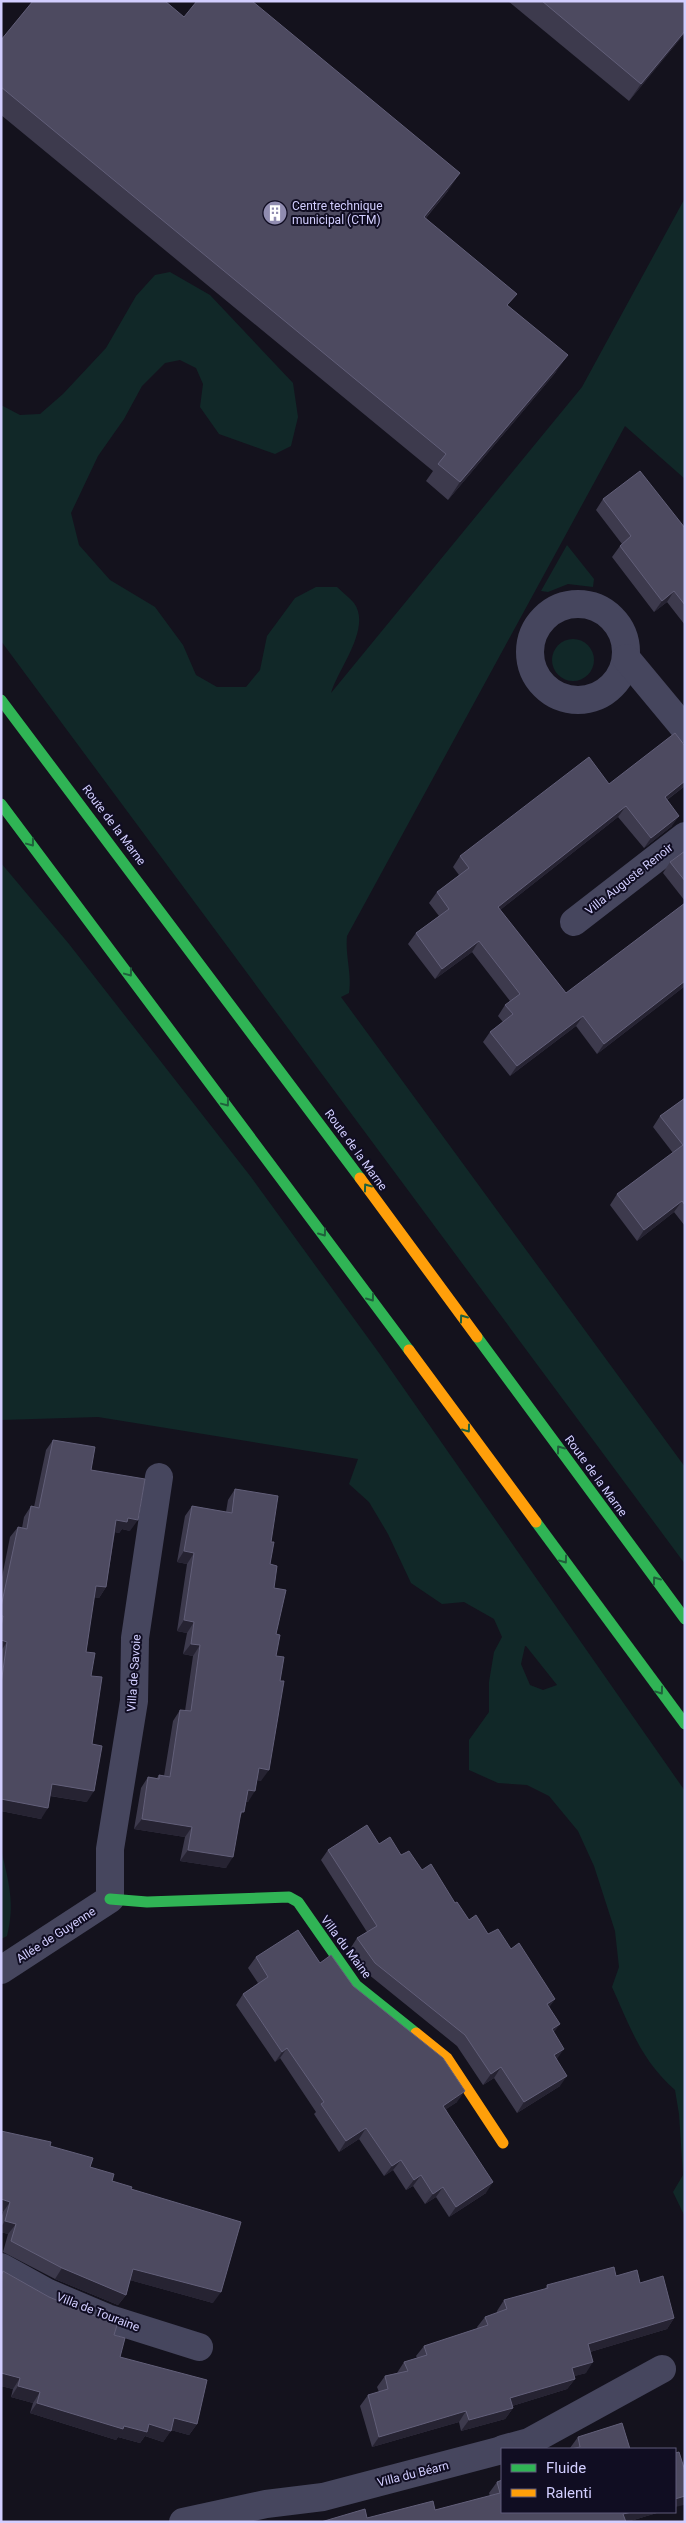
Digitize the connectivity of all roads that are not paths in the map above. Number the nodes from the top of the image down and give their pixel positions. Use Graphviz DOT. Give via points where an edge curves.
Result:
graph roads {
  1 [pos="626,658"];
  2 [pos="1,700"];
  3 [pos="685,729"];
  4 [pos="1,804"];
  5 [pos="685,836"];
  6 [pos="574,922"];
  7 [pos="160,1477"];
  8 [pos="685,1619"];
  9 [pos="685,1724"];
  10 [pos="110,1899"];
  11 [pos="1,1970"];
  12 [pos="503,2143"];
  13 [pos="1,2267"];
  14 [pos="199,2347"];
  15 [pos="662,2369"];
  16 [pos="507,2448"];
  17 [pos="501,2450"];
  18 [pos="183,2522"];
  1 -- 3 [label="street"];
  8 -- 2 [label="main road, Route de la Marne, one-way" via="278,1066"];
  4 -- 9 [label="main road, one-way" via="246,1128"];
  5 -- 6 [label="street, Villa Auguste Renoir"];
  7 -- 10 [label="street, Villa de Savoie" via="135,1638 134,1701 110,1849"];
  10 -- 11 [label="street, Allée de Guyenne"];
  10 -- 12 [label="main road, Villa du Maine" via="147,1902 289,1897 298,1902 356,1985 447,2058"];
  13 -- 14 [label="street, Villa de Touraine" via="48,2293 107,2318"];
  15 -- 16 [label="street, Villa du Béarn" via="529,2442"];
  17 -- 18 [label="street, Villa du Béarn" via="323,2497 266,2504"];
}
